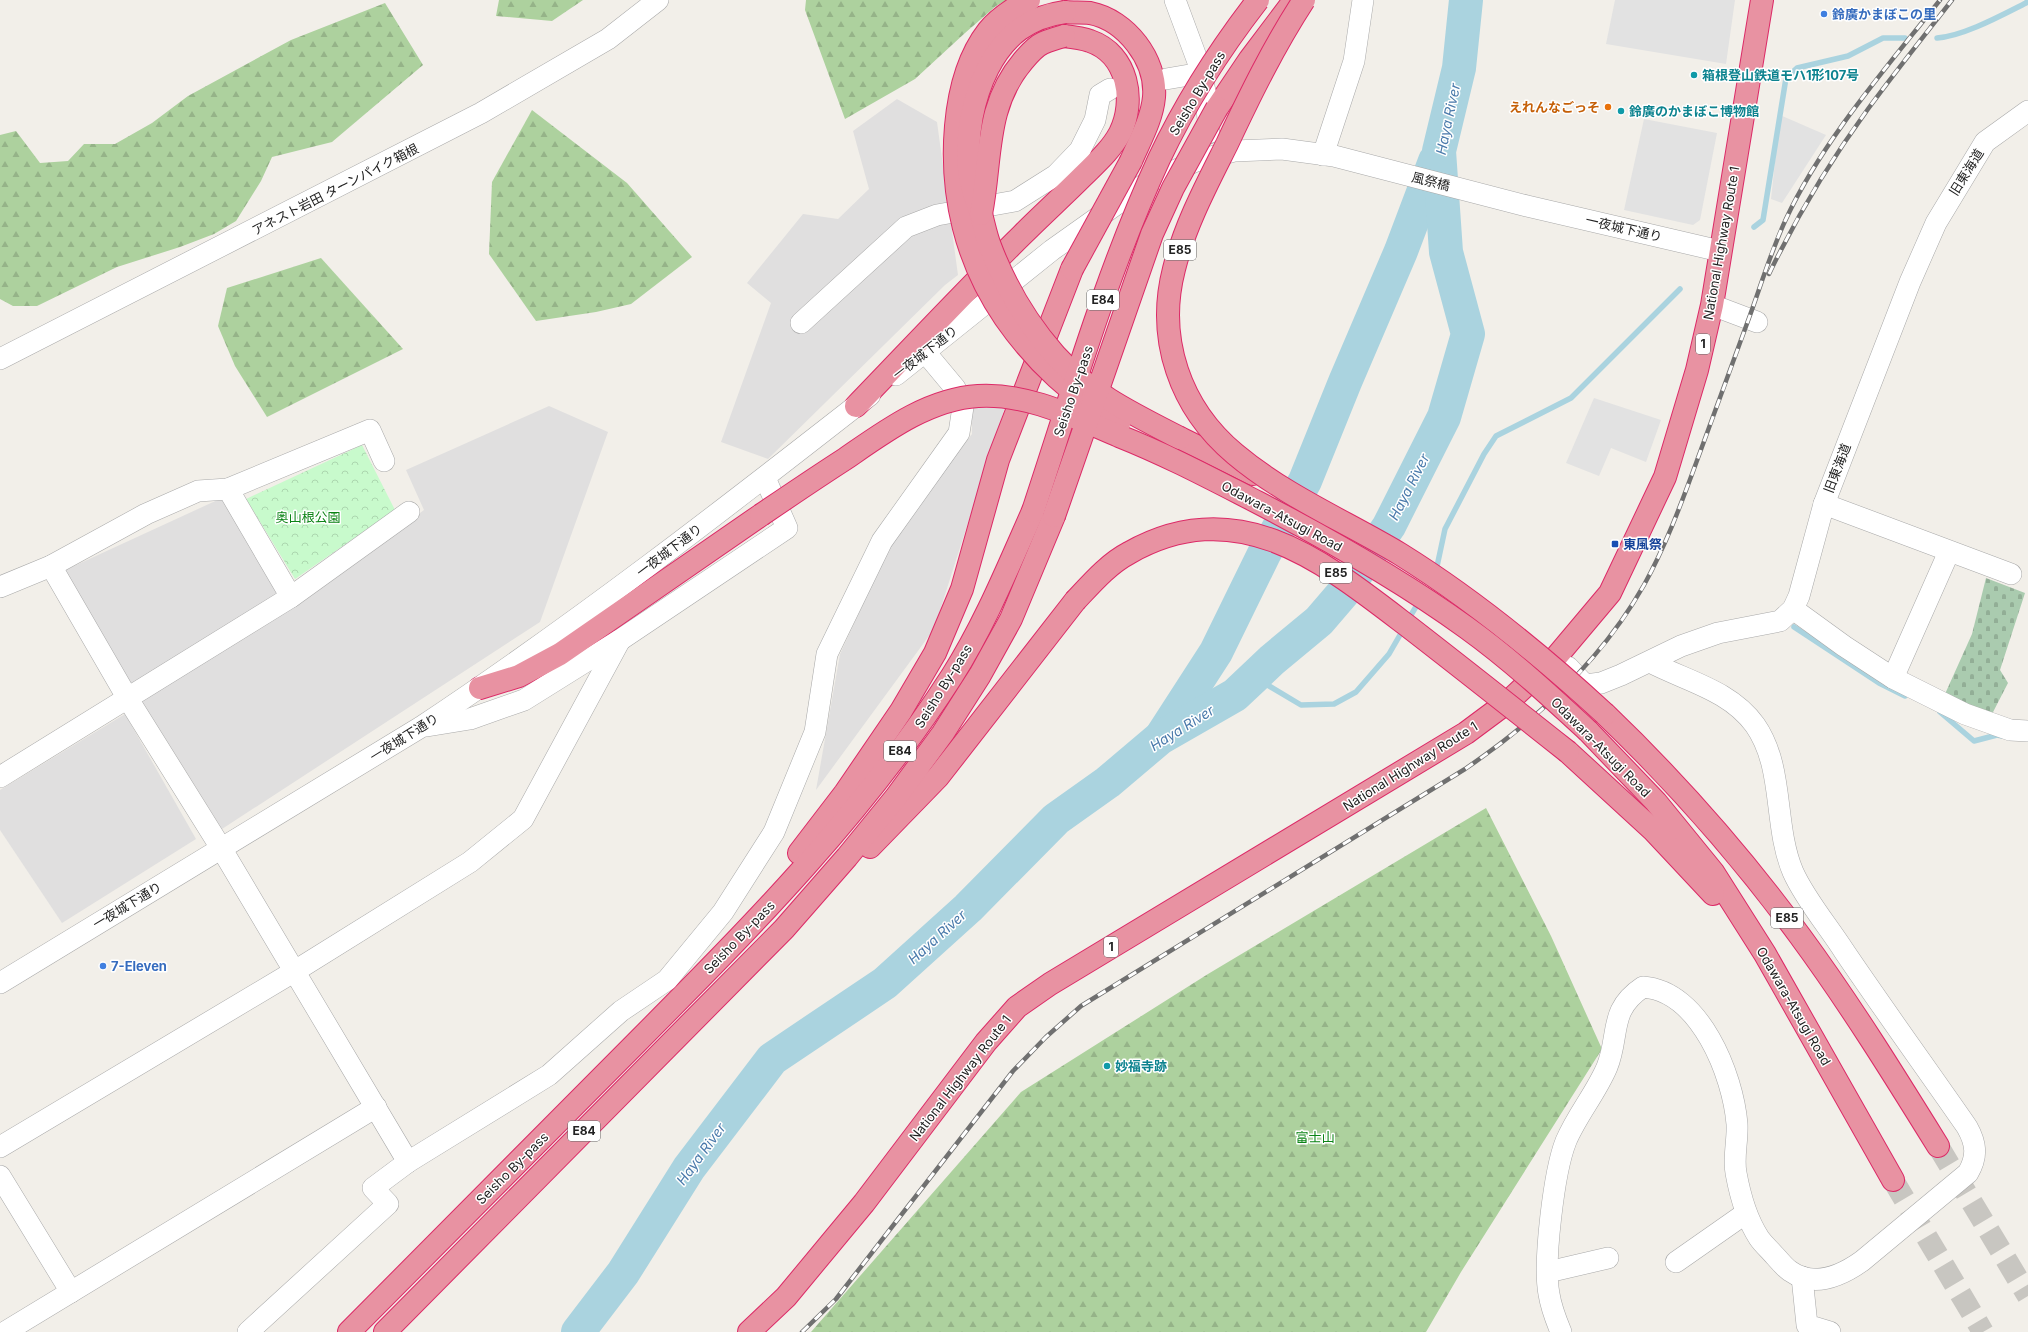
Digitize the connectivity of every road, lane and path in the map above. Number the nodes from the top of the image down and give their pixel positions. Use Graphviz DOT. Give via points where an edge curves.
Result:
graph roads {
  1 [pos="658,0"];
  2 [pos="1029,0"];
  3 [pos="1175,0"];
  4 [pos="1258,0"];
  5 [pos="1295,0"];
  6 [pos="1304,0"];
  7 [pos="1363,0"];
  8 [pos="1762,0"];
  9 [pos="1201,73"];
  10 [pos="1166,79"];
  11 [pos="1110,89"];
  12 [pos="2028,111"];
  13 [pos="1329,155"];
  14 [pos="1212,157"];
  15 [pos="1527,206"];
  16 [pos="981,215"];
  17 [pos="1720,251"];
  18 [pos="1712,305"];
  19 [pos="1757,322"];
  20 [pos="801,323"];
  21 [pos="925,352"];
  22 [pos="0,359"];
  23 [pos="856,406"];
  24 [pos="1169,456"];
  25 [pos="384,461"];
  26 [pos="765,478"];
  27 [pos="1278,486"];
  28 [pos="228,489"];
  29 [pos="1824,504"];
  30 [pos="409,512"];
  31 [pos="1948,554"];
  32 [pos="51,566"];
  33 [pos="2011,574"];
  34 [pos="0,587"];
  35 [pos="291,597"];
  36 [pos="1793,609"];
  37 [pos="620,640"];
  38 [pos="1557,656"];
  39 [pos="1650,662"];
  40 [pos="1893,678"];
  41 [pos="480,688"];
  42 [pos="128,699"];
  43 [pos="421,727"];
  44 [pos="2028,731"];
  45 [pos="0,777"];
  46 [pos="221,848"];
  47 [pos="784,929"];
  48 [pos="1764,954"];
  49 [pos="720,958"];
  50 [pos="295,972"];
  51 [pos="0,983"];
  52 [pos="376,1107"];
  53 [pos="1938,1146"];
  54 [pos="0,1147"];
  55 [pos="408,1162"];
  56 [pos="0,1176"];
  57 [pos="1893,1180"];
  58 [pos="1746,1213"];
  59 [pos="1608,1258"];
  60 [pos="1676,1262"];
  61 [pos="1548,1272"];
  62 [pos="1802,1277"];
  63 [pos="71,1292"];
  64 [pos="6,1332"];
  65 [pos="248,1332"];
  66 [pos="349,1332"];
  67 [pos="385,1332"];
  68 [pos="749,1332"];
  69 [pos="1561,1332"];
  70 [pos="1830,1332"];
  1 -- 22 [label="street, アネスト岩田 ターンパイク箱根" via="608,39 481,113"];
  2 -- 24 [label="highway, bridge" via="1010,10 989,30 975,51 963,79 957,109 954,154 956,194 963,224 973,255 989,289 1005,317 1038,358 1085,403"];
  3 -- 9 [label="street"];
  4 -- 49 [label="highway, Seisho By-pass / E84, bridge" via="1214,61 1160,158 1114,268 1033,511 993,603 953,673 913,735 861,803"];
  5 -- 47 [label="highway, Seisho By-pass / E84, bridge" via="1217,108 1173,188 1152,234 1054,516 1011,619 980,675 943,733 896,797"];
  6 -- 27 [label="highway, E85, bridge" via="1268,61 1205,188 1182,244 1168,301 1173,361 1182,387 1197,413 1235,454"];
  7 -- 13 [label="street" via="1354,61"];
  8 -- 17 [label="highway, National Highway Route 1 / 1"];
  9 -- 10 [label="street"];
  9 -- 14 [label="street" via="1206,95"];
  11 -- 20 [label="street" via="1100,95 1095,120 1080,150 1056,175 1015,201 937,215 906,227"];
  12 -- 29 [label="street, 旧東海道" via="1985,142 1936,223 1910,282"];
  13 -- 14 [label="street, 一夜城下通り" via="1282,149 1234,151"];
  13 -- 15 [label="street, 風祭橋"];
  14 -- 21 [label="street, 一夜城下通り" via="1196,161 1145,184 1052,250"];
  15 -- 17 [label="street, 一夜城下通り"];
  16 -- 23 [label="highway, bridge" via="990,138 998,106 1010,76 1042,43 1064,36 1092,41 1105,49 1123,72 1128,87 1127,116 1120,132 1100,159 1022,235"];
  16 -- 27 [label="highway, bridge" via="990,245 1018,304 1055,354 1072,372 1125,410"];
  16 -- 49 [label="highway, bridge" via="971,186 970,129 975,102 994,56 1009,38 1028,23 1065,12 1090,13 1109,20 1127,33 1143,53 1151,73 1154,96 1150,119 1131,161 1072,269 998,460 962,589 935,653 901,711 845,793"];
  17 -- 18 [label="highway, National Highway Route 1 / 1"];
  18 -- 19 [label="street"];
  18 -- 38 [label="highway, National Highway Route 1 / 1" via="1697,370 1665,477 1610,593"];
  21 -- 23 [label="street, 一夜城下通り"];
  21 -- 55 [label="street" via="955,388 961,400 963,407 959,433 882,541 827,654 815,732 774,832 727,906 668,980 621,1011 549,1076"];
  23 -- 26 [label="street, 一夜城下通り"];
  24 -- 41 [label="highway, bridge" via="1044,404 1002,397 977,396 956,400 912,416 887,430 560,654 519,676"];
  24 -- 48 [label="highway, Odawara-Atsugi Road / E85, bridge" via="1334,543 1434,605 1508,660 1588,731 1656,802 1687,838 1737,908"];
  25 -- 28 [label="street" via="370,430"];
  26 -- 37 [label="street" via="787,528"];
  26 -- 41 [label="street, 一夜城下通り" via="554,636"];
  27 -- 53 [label="highway, Odawara-Atsugi Road / E85, bridge" via="1399,554 1452,588 1524,642 1639,746 1767,893 1837,988"];
  28 -- 32 [label="street" via="191,494 146,514"];
  28 -- 35 [label="street"];
  29 -- 33 [label="street"];
  29 -- 36 [label="street, 旧東海道" via="1799,596"];
  30 -- 35 [label="street"];
  31 -- 40 [label="street"];
  32 -- 34 [label="street"];
  32 -- 42 [label="street"];
  35 -- 42 [label="street"];
  36 -- 39 [label="street, 旧東海道" via="1780,621 1718,633 1681,646"];
  36 -- 40 [label="street"];
  37 -- 43 [label="street" via="524,700 470,719"];
  37 -- 50 [label="street" via="523,819 470,862"];
  38 -- 39 [label="street, 旧東海道" via="1585,685 1601,683"];
  38 -- 68 [label="highway, National Highway Route 1 / 1" via="1509,701 1466,733 1057,980 1017,1007 986,1042 859,1209 786,1297"];
  39 -- 62 [label="street" via="1721,694 1740,708 1754,724 1765,743 1772,767 1783,841 1794,873 1855,967 1973,1138 1974,1163 1968,1173 1862,1261 1846,1272 1830,1278 1815,1280"];
  40 -- 44 [label="street" via="1966,714 2010,730"];
  41 -- 43 [label="street, 一夜城下通り"];
  42 -- 45 [label="street"];
  42 -- 46 [label="street"];
  43 -- 46 [label="street, 一夜城下通り"];
  46 -- 50 [label="street"];
  46 -- 51 [label="street, 一夜城下通り"];
  47 -- 48 [label="highway, E85, bridge" via="899,819 938,777 1075,601 1101,574 1128,553 1156,540 1215,528 1243,530 1272,539 1329,568 1485,686 1568,752 1654,831"];
  47 -- 67 [label="highway, Seisho By-pass / E84"];
  48 -- 57 [label="highway, Odawara-Atsugi Road / E85"];
  49 -- 66 [label="highway, Seisho By-pass / E84"];
  50 -- 52 [label="street"];
  50 -- 54 [label="street"];
  52 -- 55 [label="street"];
  52 -- 63 [label="street"];
  55 -- 65 [label="street" via="373,1188 388,1204"];
  56 -- 63 [label="street"];
  58 -- 60 [label="street"];
  58 -- 61 [label="street" via="1735,1170 1737,1125 1733,1095 1721,1060 1702,1027 1682,1002 1662,990 1643,987 1631,995 1623,1006 1616,1024 1607,1065 1561,1154 1552,1209"];
  58 -- 62 [label="street" via="1759,1239 1789,1271"];
  59 -- 61 [label="street"];
  61 -- 69 [label="street" via="1549,1294"];
  62 -- 70 [label="street" via="1807,1325"];
  63 -- 64 [label="street"];
}
